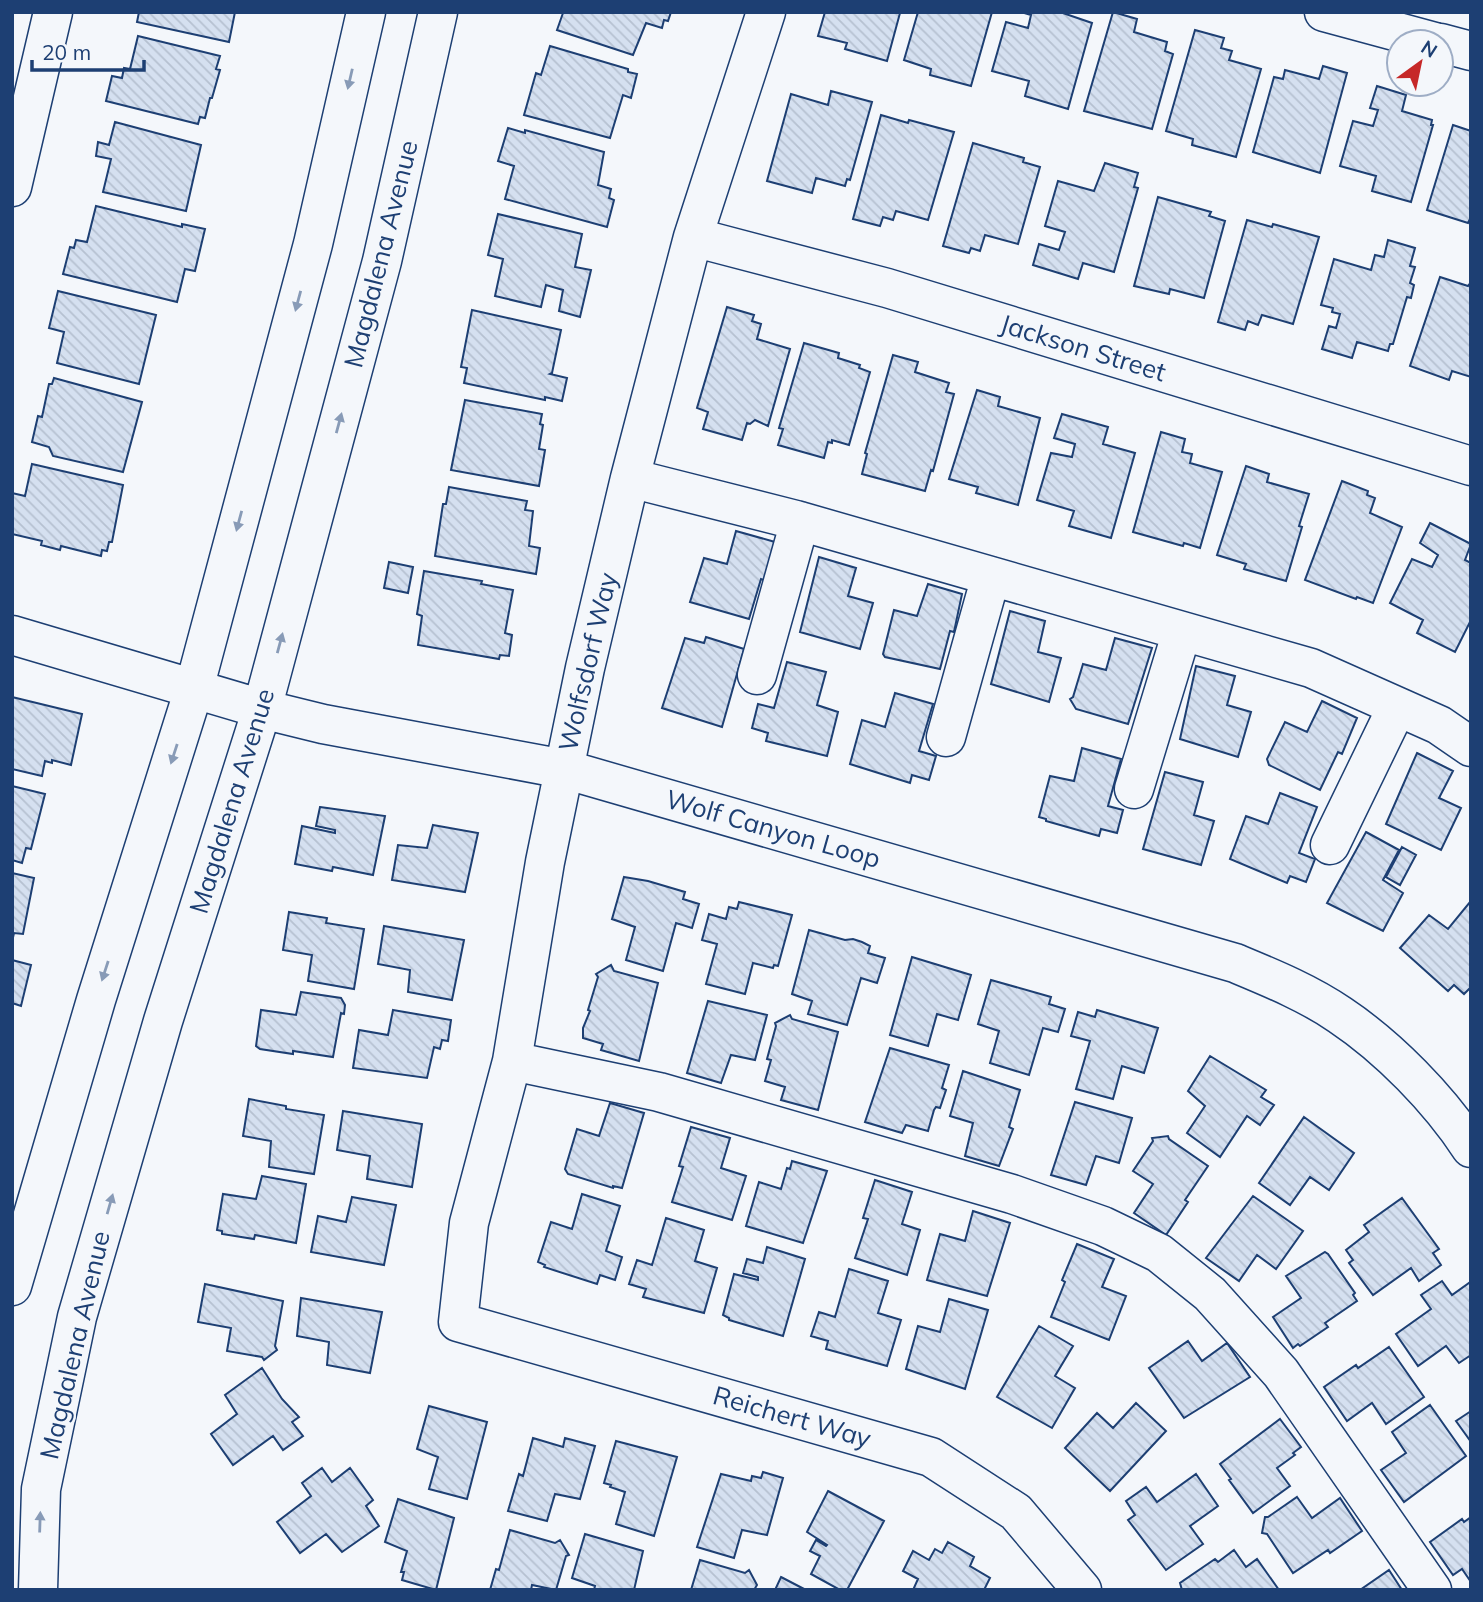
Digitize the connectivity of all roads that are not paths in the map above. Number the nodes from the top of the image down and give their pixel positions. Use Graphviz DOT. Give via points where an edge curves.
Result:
graph roads {
  1 [pos="53,12"];
  2 [pos="366,12"];
  3 [pos="438,12"];
  4 [pos="766,12"];
  5 [pos="1324,12"];
  6 [pos="1385,28"];
  7 [pos="12,187"];
  8 [pos="693,237"];
  9 [pos="1471,466"];
  10 [pos="630,478"];
  11 [pos="800,521"];
  12 [pos="991,576"];
  13 [pos="1182,631"];
  14 [pos="12,635"];
  15 [pos="757,676"];
  16 [pos="194,689"];
  17 [pos="1397,707"];
  18 [pos="262,709"];
  19 [pos="946,737"];
  20 [pos="1471,747"];
  21 [pos="564,769"];
  22 [pos="1133,789"];
  23 [pos="1330,845"];
  24 [pos="512,1061"];
  25 [pos="1471,1148"];
  26 [pos="12,1286"];
  27 [pos="458,1322"];
  28 [pos="38,1590"];
  29 [pos="1082,1590"];
  30 [pos="1432,1590"];
  1 -- 7 [label="street"];
  2 -- 16 [label="street, one-way" via="313,244"];
  18 -- 3 [label="street, Magdalena Avenue, one-way" via="382,261"];
  4 -- 8 [label="street, Wolfsdorf Way"];
  5 -- 6 [label="street"];
  8 -- 9 [label="street, Jackson Street" via="887,288"];
  8 -- 10 [label="street, Wolfsdorf Way"];
  10 -- 11 [label="street"];
  10 -- 21 [label="street, Wolfsdorf Way"];
  11 -- 12 [label="street"];
  11 -- 15 [label="street"];
  12 -- 13 [label="street"];
  12 -- 19 [label="street"];
  13 -- 17 [label="street" via="1311,668"];
  13 -- 22 [label="street"];
  14 -- 16 [label="street, Wolf Canyon Loop"];
  16 -- 18 [label="street, Wolf Canyon Loop"];
  16 -- 26 [label="street, one-way"];
  17 -- 20 [label="street" via="1439,725"];
  17 -- 23 [label="street"];
  18 -- 21 [label="street, Wolf Canyon Loop"];
  28 -- 18 [label="street, Magdalena Avenue, one-way" via="41,1489 77,1317 167,1008"];
  21 -- 24 [label="street, Wolfsdorf Way"];
  21 -- 25 [label="street, Wolf Canyon Loop" via="1260,974 1340,1015 1393,1058 1453,1121"];
  24 -- 27 [label="street, Wolfsdorf Way" via="469,1223"];
  24 -- 30 [label="street" via="659,1092 1012,1194 1103,1226 1159,1253 1210,1294 1281,1373"];
  27 -- 29 [label="street, Reichert Way" via="932,1457 1016,1512"];
}
